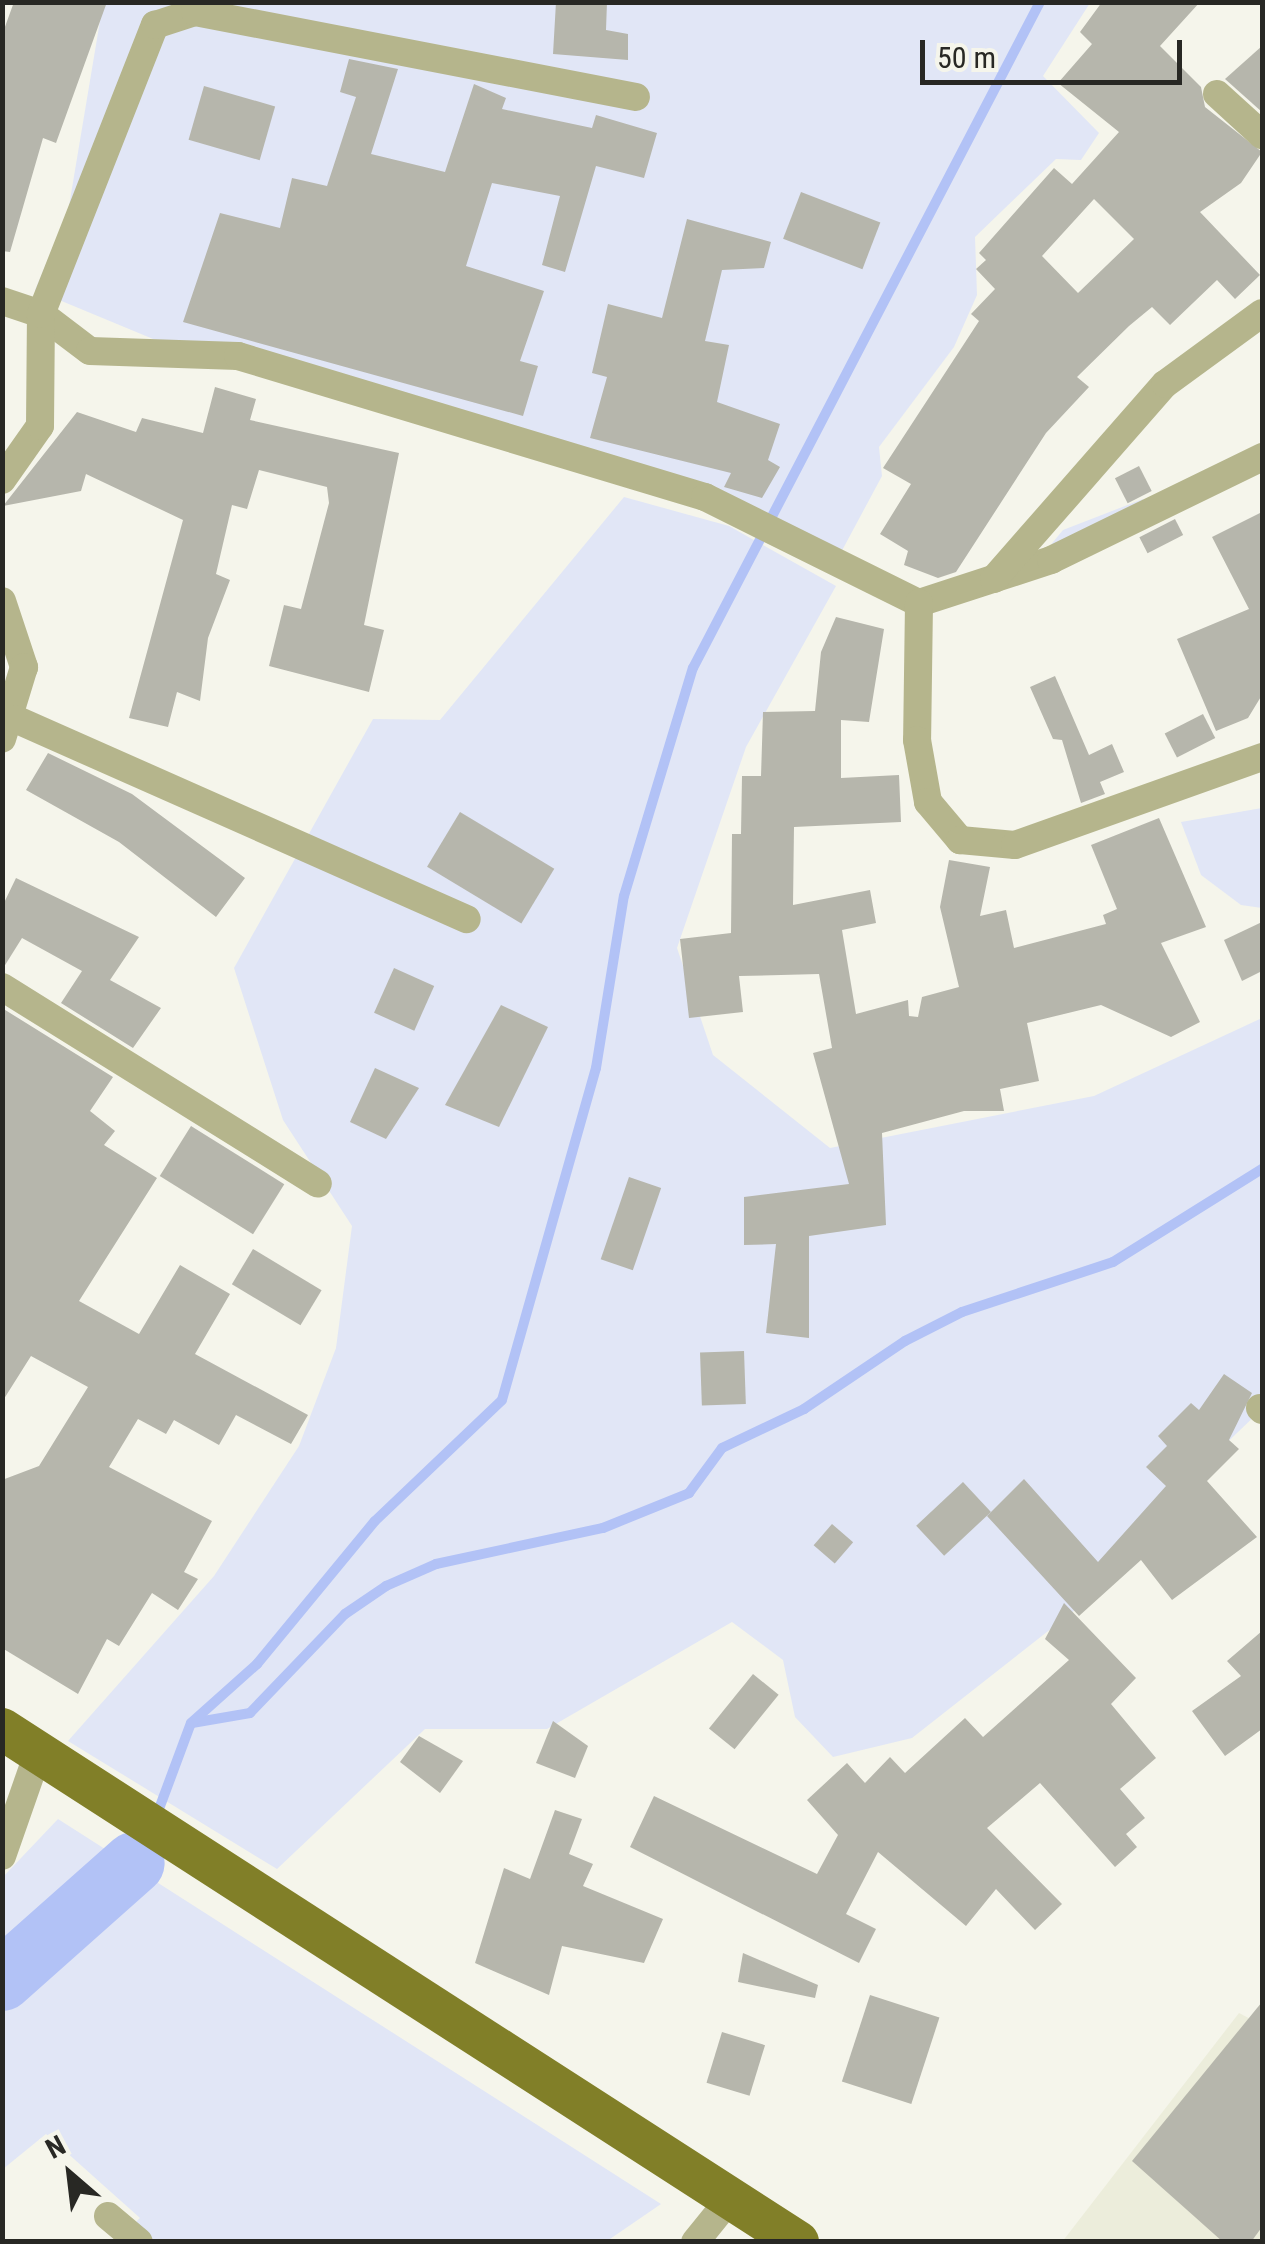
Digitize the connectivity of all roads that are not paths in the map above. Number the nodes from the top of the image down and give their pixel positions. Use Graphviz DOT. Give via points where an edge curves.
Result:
graph roads {
  1 [pos="1217,94"];
  2 [pos="636,96"];
  3 [pos="1262,136"];
  4 [pos="2,301"];
  5 [pos="1262,313"];
  6 [pos="41,314"];
  7 [pos="1262,457"];
  8 [pos="2,480"];
  9 [pos="994,579"];
  10 [pos="2,601"];
  11 [pos="919,603"];
  12 [pos="9,729"];
  13 [pos="1262,757"];
  14 [pos="468,919"];
  15 [pos="2,987"];
  16 [pos="318,1184"];
  17 [pos="2,1729"];
  18 [pos="38,1753"];
  19 [pos="2,1856"];
  20 [pos="729,2200"];
  21 [pos="108,2216"];
  22 [pos="139,2242"];
  23 [pos="695,2242"];
  24 [pos="798,2242"];
  1 -- 3 [label="street"];
  2 -- 6 [label="street" via="174,14 145,42"];
  4 -- 6 [label="street"];
  5 -- 9 [label="street" via="1165,384"];
  6 -- 8 [label="street" via="46,402"];
  6 -- 11 [label="street" via="90,352 238,356 704,497"];
  7 -- 9 [label="street"];
  9 -- 11 [label="street"];
  10 -- 12 [label="street" via="24,667"];
  11 -- 13 [label="street" via="917,740 928,802 960,840 1015,846"];
  12 -- 14 [label="street"];
  15 -- 16 [label="street"];
  17 -- 18 [label="main road"];
  18 -- 19 [label="street"];
  18 -- 20 [label="main road"];
  20 -- 23 [label="street"];
  20 -- 24 [label="main road"];
  21 -- 22 [label="street"];
}
